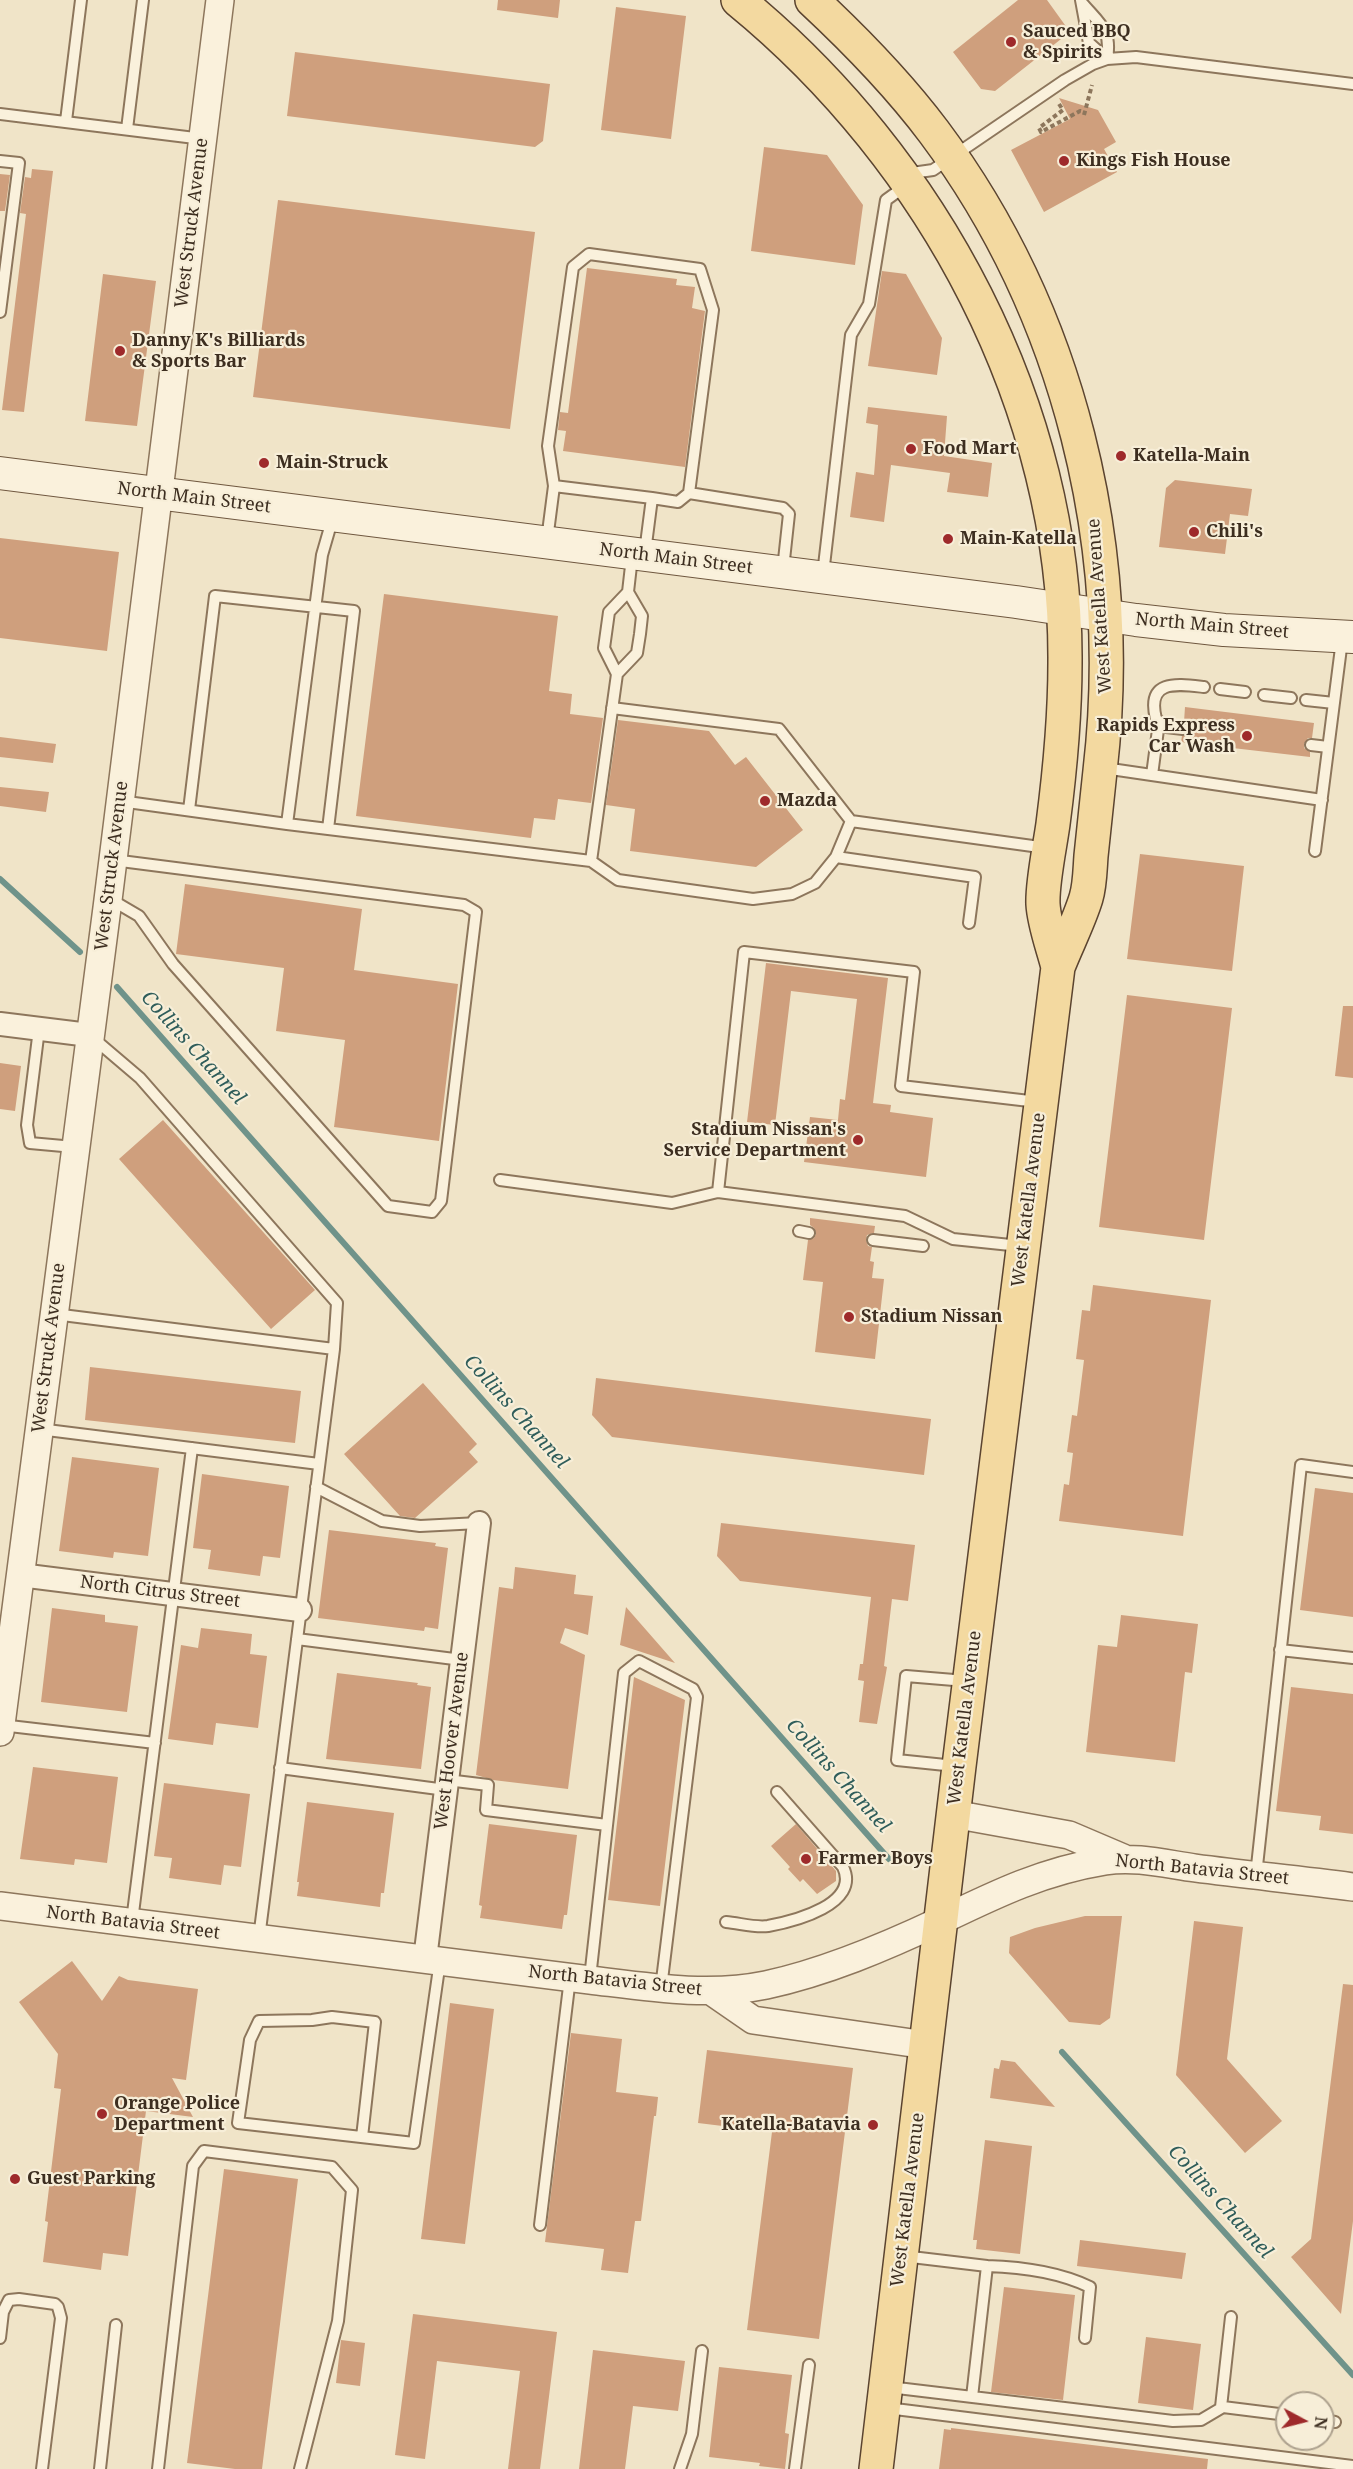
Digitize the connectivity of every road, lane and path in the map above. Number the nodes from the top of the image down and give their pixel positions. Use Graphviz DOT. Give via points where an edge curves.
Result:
graph roads {
  1 [pos="81,0"];
  2 [pos="143,0"];
  3 [pos="220,0"];
  4 [pos="812,0"];
  5 [pos="1081,1"];
  6 [pos="746,2"];
  7 [pos="1107,59"];
  8 [pos="1353,84"];
  9 [pos="1092,85"];
  10 [pos="1059,104"];
  11 [pos="0,114"];
  12 [pos="66,121"];
  13 [pos="127,129"];
  14 [pos="203,139"];
  15 [pos="952,157"];
  16 [pos="0,161"];
  17 [pos="905,180"];
  18 [pos="0,312"];
  19 [pos="0,473"];
  20 [pos="554,486"];
  21 [pos="689,493"];
  22 [pos="158,494"];
  23 [pos="652,498"];
  24 [pos="334,516"];
  25 [pos="547,543"];
  26 [pos="638,555"];
  27 [pos="783,573"];
  28 [pos="822,578"];
  29 [pos="628,592"];
  30 [pos="315,607"];
  31 [pos="1063,609"];
  32 [pos="1105,615"];
  33 [pos="1348,637"];
  34 [pos="617,674"];
  35 [pos="1204,687"];
  36 [pos="1220,689"];
  37 [pos="1245,693"];
  38 [pos="1263,695"];
  39 [pos="1291,698"];
  40 [pos="1306,700"];
  41 [pos="1334,703"];
  42 [pos="612,708"];
  43 [pos="1159,722"];
  44 [pos="1183,729"];
  45 [pos="1311,745"];
  46 [pos="1328,747"];
  47 [pos="1101,767"];
  48 [pos="1152,775"];
  49 [pos="1322,800"];
  50 [pos="120,801"];
  51 [pos="189,810"];
  52 [pos="851,821"];
  53 [pos="287,824"];
  54 [pos="327,829"];
  55 [pos="1050,848"];
  56 [pos="1316,851"];
  57 [pos="836,857"];
  58 [pos="112,860"];
  59 [pos="591,861"];
  60 [pos="108,898"];
  61 [pos="969,923"];
  62 [pos="1058,967"];
  63 [pos="0,1024"];
  64 [pos="39,1029"];
  65 [pos="89,1035"];
  66 [pos="1041,1102"];
  67 [pos="75,1147"];
  68 [pos="500,1180"];
  69 [pos="718,1192"];
  70 [pos="873,1240"];
  71 [pos="922,1246"];
  72 [pos="1023,1246"];
  73 [pos="53,1314"];
  74 [pos="334,1349"];
  75 [pos="39,1429"];
  76 [pos="192,1448"];
  77 [pos="319,1464"];
  78 [pos="1353,1472"];
  79 [pos="316,1487"];
  80 [pos="479,1524"];
  81 [pos="20,1575"];
  82 [pos="173,1594"];
  83 [pos="300,1610"];
  84 [pos="297,1639"];
  85 [pos="1281,1650"];
  86 [pos="1353,1658"];
  87 [pos="462,1660"];
  88 [pos="969,1682"];
  89 [pos="1,1725"];
  90 [pos="0,1732"];
  91 [pos="155,1743"];
  92 [pos="959,1766"];
  93 [pos="280,1768"];
  94 [pos="446,1785"];
  95 [pos="777,1792"];
  96 [pos="953,1814"];
  97 [pos="607,1825"];
  98 [pos="1127,1860"];
  99 [pos="1256,1875"];
  100 [pos="1353,1887"];
  101 [pos="0,1906"];
  102 [pos="940,1921"];
  103 [pos="726,1922"];
  104 [pos="132,1923"];
  105 [pos="258,1939"];
  106 [pos="432,1960"];
  107 [pos="580,1979"];
  108 [pos="661,1988"];
  109 [pos="711,1991"];
  110 [pos="926,2045"];
  111 [pos="362,2137"];
  112 [pos="540,2225"];
  113 [pos="901,2255"];
  114 [pos="987,2266"];
  115 [pos="1231,2317"];
  116 [pos="116,2325"];
  117 [pos="0,2338"];
  118 [pos="1084,2338"];
  119 [pos="702,2351"];
  120 [pos="809,2365"];
  121 [pos="885,2397"];
  122 [pos="972,2397"];
  123 [pos="1221,2408"];
  124 [pos="1275,2414"];
  125 [pos="1353,2466"];
  126 [pos="42,2469"];
  127 [pos="100,2469"];
  128 [pos="158,2469"];
  129 [pos="300,2469"];
  130 [pos="680,2469"];
  131 [pos="795,2469"];
  132 [pos="876,2469"];
  1 -- 12 [label="lane"];
  2 -- 13 [label="lane"];
  3 -- 14 [label="street, West Struck Avenue"];
  4 -- 15 [label="main road, West Katella Avenue" via="903,93"];
  5 -- 7 [label="lane" via="1089,43"];
  5 -- 7 [label="lane" via="1110,41"];
  6 -- 17 [label="main road, West Katella Avenue" via="834,92"];
  7 -- 8 [label="lane" via="1136,57"];
  7 -- 15 [label="lane" via="1065,80"];
  9 -- 10 [label="path" via="1084,113 1080,111 1041,132 1039,128 1063,110"];
  11 -- 12 [label="lane"];
  12 -- 13 [label="lane"];
  13 -- 14 [label="lane"];
  14 -- 22 [label="street, West Struck Avenue"];
  15 -- 17 [label="lane" via="933,170"];
  15 -- 32 [label="main road, West Katella Avenue" via="1014,262 1067,394 1093,500"];
  16 -- 18 [label="lane" via="19,163"];
  17 -- 28 [label="lane" via="886,200 869,304 851,335"];
  17 -- 31 [label="main road, West Katella Avenue" via="964,273 1014,376 1049,500"];
  19 -- 22 [label="main road, North Main Street"];
  20 -- 21 [label="lane" via="548,447 573,267 589,254 700,269 713,310"];
  20 -- 23 [label="lane"];
  20 -- 25 [label="lane"];
  21 -- 23 [label="lane" via="678,502"];
  21 -- 27 [label="lane" via="787,510"];
  22 -- 24 [label="main road, North Main Street"];
  22 -- 50 [label="street, West Struck Avenue"];
  23 -- 26 [label="lane"];
  24 -- 25 [label="main road, North Main Street"];
  24 -- 30 [label="lane" via="322,555"];
  25 -- 26 [label="main road, North Main Street"];
  26 -- 27 [label="main road, North Main Street"];
  26 -- 29 [label="lane"];
  27 -- 28 [label="main road, North Main Street"];
  28 -- 31 [label="main road, North Main Street"];
  29 -- 34 [label="lane" via="609,612 604,648"];
  29 -- 34 [label="lane" via="642,616 640,634 637,653"];
  30 -- 51 [label="lane" via="215,596"];
  30 -- 53 [label="lane"];
  30 -- 54 [label="lane" via="354,611"];
  31 -- 32 [label="main road, North Main Street"];
  31 -- 55 [label="main road, West Katella Avenue" via="1064,730"];
  32 -- 33 [label="main road, North Main Street" via="1224,630"];
  32 -- 47 [label="main road, West Katella Avenue" via="1106,708"];
  33 -- 41 [label="lane"];
  34 -- 42 [label="lane"];
  35 -- 43 [label="lane" via="1168,685 1160,689 1154,699"];
  36 -- 37 [label="lane"];
  38 -- 39 [label="lane"];
  40 -- 41 [label="lane"];
  41 -- 46 [label="lane"];
  42 -- 52 [label="lane" via="779,729"];
  42 -- 59 [label="lane"];
  43 -- 44 [label="lane"];
  43 -- 48 [label="lane"];
  45 -- 46 [label="lane"];
  46 -- 49 [label="lane"];
  47 -- 48 [label="lane"];
  47 -- 62 [label="main road, West Katella Avenue" via="1087,896"];
  48 -- 49 [label="lane"];
  49 -- 56 [label="lane"];
  50 -- 51 [label="lane"];
  50 -- 58 [label="street, West Struck Avenue"];
  51 -- 53 [label="lane"];
  52 -- 55 [label="lane"];
  52 -- 57 [label="lane"];
  53 -- 54 [label="lane"];
  54 -- 59 [label="lane"];
  55 -- 62 [label="main road, West Katella Avenue" via="1043,904"];
  57 -- 59 [label="lane" via="815,883 792,894 753,899 618,880"];
  57 -- 61 [label="lane" via="975,877"];
  58 -- 60 [label="street, West Struck Avenue"];
  58 -- 60 [label="lane" via="464,905 476,912 441,1201 432,1212 388,1206 173,964 139,916"];
  60 -- 65 [label="street, West Struck Avenue"];
  62 -- 66 [label="main road, West Katella Avenue"];
  63 -- 64 [label="street"];
  64 -- 65 [label="street"];
  64 -- 67 [label="lane" via="27,1125 30,1143"];
  65 -- 67 [label="street, West Struck Avenue"];
  65 -- 74 [label="lane" via="140,1078 337,1303"];
  66 -- 69 [label="lane" via="901,1086 914,972 744,951"];
  66 -- 72 [label="main road, West Katella Avenue"];
  67 -- 73 [label="street, West Struck Avenue"];
  68 -- 69 [label="lane" via="672,1203"];
  69 -- 72 [label="lane" via="905,1216 953,1239"];
  70 -- 71 [label="lane"];
  72 -- 88 [label="main road, West Katella Avenue"];
  73 -- 74 [label="lane"];
  73 -- 75 [label="street, West Struck Avenue"];
  74 -- 77 [label="lane"];
  75 -- 76 [label="lane"];
  75 -- 81 [label="street, West Struck Avenue"];
  76 -- 77 [label="lane"];
  76 -- 82 [label="lane"];
  77 -- 79 [label="lane"];
  78 -- 85 [label="lane" via="1301,1465"];
  79 -- 80 [label="lane" via="382,1521 420,1526"];
  79 -- 83 [label="lane"];
  80 -- 87 [label="street, West Hoover Avenue"];
  81 -- 82 [label="street, North Citrus Street"];
  81 -- 89 [label="street, West Struck Avenue"];
  82 -- 83 [label="street, North Citrus Street"];
  82 -- 91 [label="lane"];
  83 -- 84 [label="lane"];
  84 -- 87 [label="lane"];
  84 -- 93 [label="lane"];
  85 -- 86 [label="lane"];
  85 -- 99 [label="lane"];
  87 -- 94 [label="street, West Hoover Avenue"];
  88 -- 92 [label="main road, West Katella Avenue"];
  88 -- 92 [label="lane" via="906,1676 897,1760"];
  89 -- 90 [label="street, West Struck Avenue"];
  89 -- 91 [label="lane"];
  91 -- 104 [label="lane"];
  92 -- 96 [label="main road, West Katella Avenue"];
  93 -- 94 [label="lane"];
  93 -- 105 [label="lane"];
  94 -- 97 [label="lane" via="488,1785 486,1810"];
  94 -- 106 [label="street, West Hoover Avenue"];
  95 -- 103 [label="lane" via="843,1867 848,1884 838,1899 803,1916 768,1925"];
  96 -- 98 [label="street" via="1069,1835"];
  96 -- 102 [label="main road, West Katella Avenue"];
  97 -- 107 [label="lane"];
  97 -- 108 [label="lane" via="624,1673 639,1661 693,1689 697,1697"];
  98 -- 99 [label="street, North Batavia Street"];
  98 -- 102 [label="street, North Batavia Street" via="1107,1861 1031,1880"];
  99 -- 100 [label="street, North Batavia Street"];
  101 -- 104 [label="street, North Batavia Street"];
  102 -- 109 [label="street, North Batavia Street" via="813,1972 765,1985"];
  102 -- 110 [label="main road, West Katella Avenue"];
  104 -- 105 [label="street, North Batavia Street"];
  105 -- 106 [label="street, North Batavia Street"];
  106 -- 107 [label="street, North Batavia Street"];
  106 -- 111 [label="lane" via="414,2143"];
  107 -- 108 [label="street, North Batavia Street"];
  107 -- 112 [label="lane"];
  108 -- 109 [label="street, North Batavia Street"];
  109 -- 110 [label="street" via="753,2020"];
  110 -- 113 [label="main road, West Katella Avenue"];
  111 -- 111 [label="lane" via="238,2123 250,2040 259,2021 332,2017 375,2022"];
  113 -- 114 [label="lane"];
  113 -- 121 [label="main road, West Katella Avenue"];
  114 -- 118 [label="lane" via="1070,2277 1090,2287"];
  114 -- 122 [label="lane"];
  115 -- 123 [label="lane"];
  116 -- 127 [label="lane"];
  117 -- 126 [label="lane" via="3,2312 9,2300 58,2307 61,2318"];
  119 -- 130 [label="lane" via="692,2434"];
  120 -- 131 [label="lane"];
  121 -- 122 [label="lane"];
  121 -- 125 [label="lane"];
  121 -- 132 [label="main road, West Katella Avenue"];
  122 -- 123 [label="lane" via="1173,2421 1201,2420"];
  123 -- 124 [label="lane"];
  128 -- 129 [label="lane" via="193,2166 204,2151 332,2167 352,2190 338,2321"];
}
